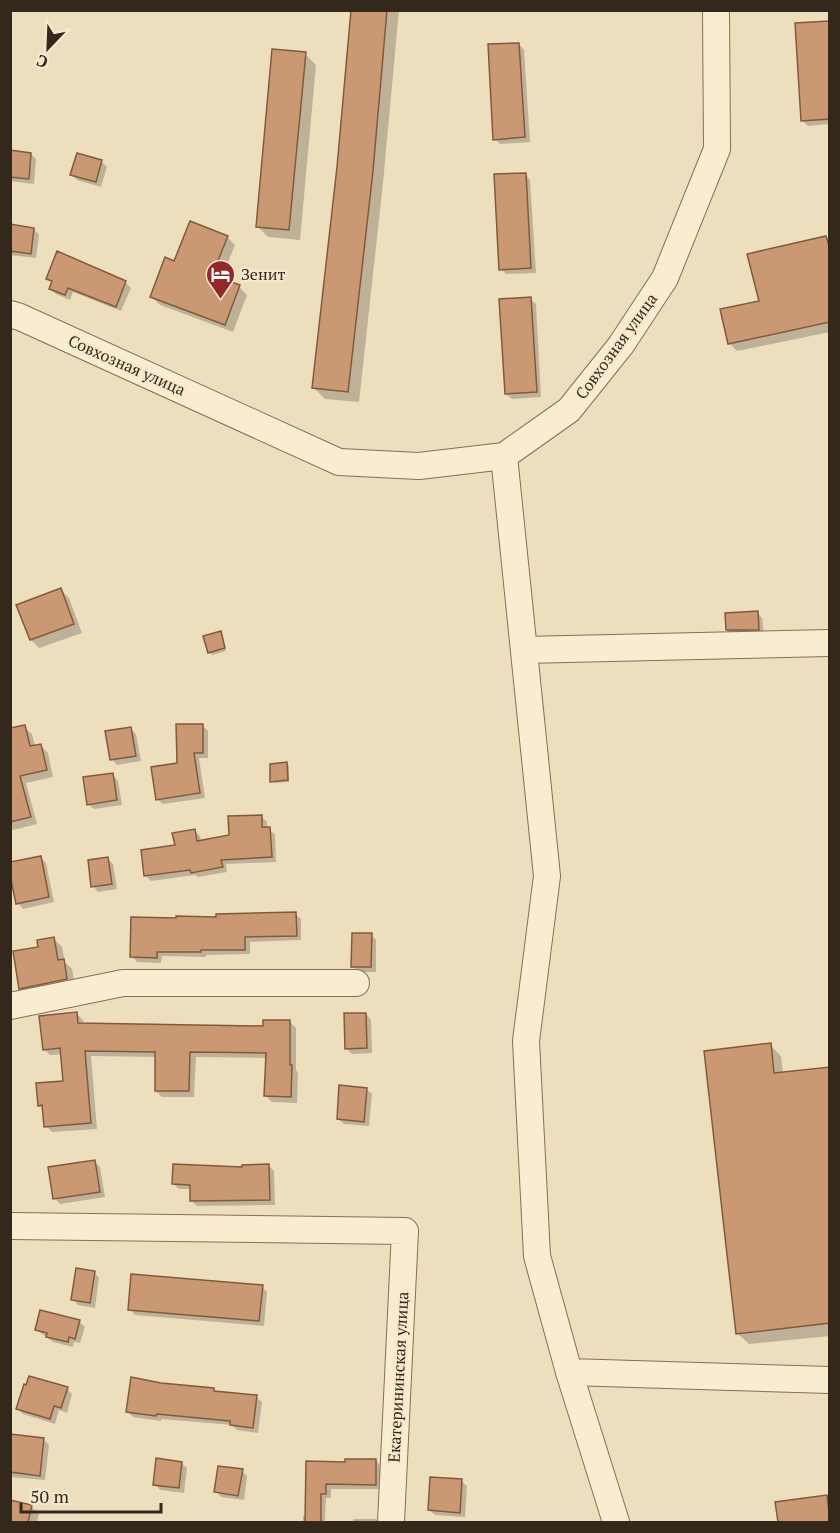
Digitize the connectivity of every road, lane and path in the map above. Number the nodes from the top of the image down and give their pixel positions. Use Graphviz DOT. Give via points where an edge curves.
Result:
graph roads {
  1 [pos="716,10"];
  2 [pos="10,314"];
  3 [pos="504,456"];
  4 [pos="830,643"];
  5 [pos="524,650"];
  6 [pos="356,983"];
  7 [pos="10,1006"];
  8 [pos="10,1226"];
  9 [pos="568,1372"];
  10 [pos="830,1380"];
  11 [pos="391,1522"];
  12 [pos="616,1522"];
  1 -- 3 [label="street, Совхозная улица" via="717,149 665,278 621,345 569,410"];
  2 -- 3 [label="street, Совхозная улица" via="339,462 419,466"];
  3 -- 5 [label="street"];
  4 -- 5 [label="street"];
  5 -- 9 [label="street" via="547,876 526,1041 537,1256"];
  6 -- 7 [label="street" via="123,983"];
  8 -- 11 [label="street, Екатерининская улица" via="405,1232"];
  9 -- 10 [label="street"];
  9 -- 12 [label="street"];
}
